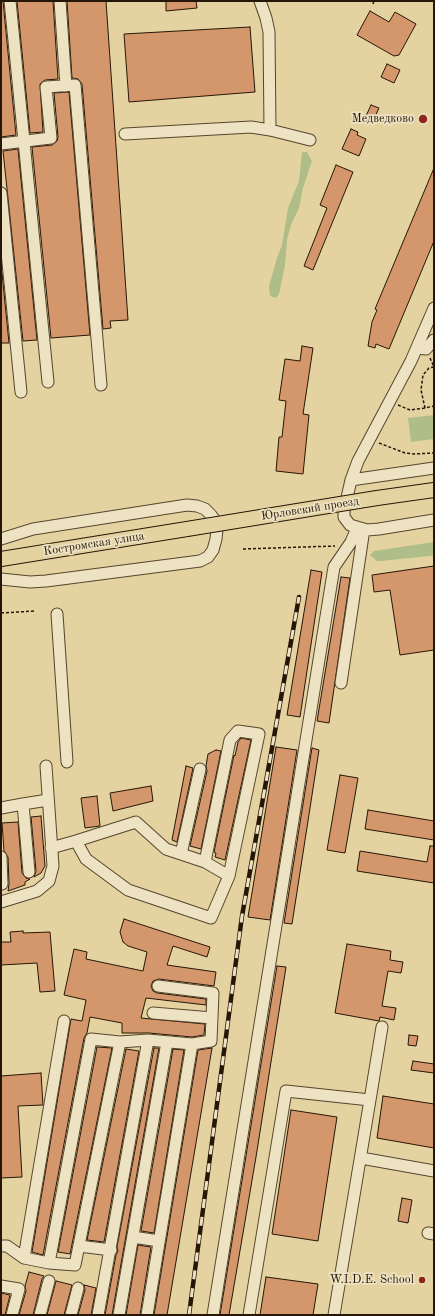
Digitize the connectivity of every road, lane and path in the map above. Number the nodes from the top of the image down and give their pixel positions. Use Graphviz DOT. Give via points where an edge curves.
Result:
graph roads {
  1 [pos="10,1"];
  2 [pos="60,1"];
  3 [pos="260,1"];
  4 [pos="374,1"];
  5 [pos="373,4"];
  6 [pos="66,86"];
  7 [pos="270,130"];
  8 [pos="125,134"];
  9 [pos="310,140"];
  10 [pos="24,141"];
  11 [pos="1,144"];
  12 [pos="1,193"];
  13 [pos="434,308"];
  14 [pos="434,340"];
  15 [pos="417,348"];
  16 [pos="434,367"];
  17 [pos="48,382"];
  18 [pos="101,385"];
  19 [pos="21,392"];
  20 [pos="395,404"];
  21 [pos="434,406"];
  22 [pos="425,408"];
  23 [pos="379,443"];
  24 [pos="434,453"];
  25 [pos="434,468"];
  26 [pos="351,480"];
  27 [pos="434,490"];
  28 [pos="434,520"];
  29 [pos="361,528"];
  30 [pos="187,529"];
  31 [pos="1,539"];
  32 [pos="340,546"];
  33 [pos="243,549"];
  34 [pos="1,559"];
  35 [pos="1,579"];
  36 [pos="35,611"];
  37 [pos="1,613"];
  38 [pos="57,614"];
  39 [pos="341,683"];
  40 [pos="67,762"];
  41 [pos="46,766"];
  42 [pos="200,769"];
  43 [pos="48,800"];
  44 [pos="23,804"];
  45 [pos="1,808"];
  46 [pos="76,841"];
  47 [pos="51,848"];
  48 [pos="182,854"];
  49 [pos="1,857"];
  50 [pos="205,862"];
  51 [pos="29,872"];
  52 [pos="229,876"];
  53 [pos="2,884"];
  54 [pos="1,902"];
  55 [pos="158,986"];
  56 [pos="153,1013"];
  57 [pos="212,1018"];
  58 [pos="64,1022"];
  59 [pos="382,1027"];
  60 [pos="148,1040"];
  61 [pos="120,1042"];
  62 [pos="167,1042"];
  63 [pos="192,1044"];
  64 [pos="370,1100"];
  65 [pos="361,1158"];
  66 [pos="434,1171"];
  67 [pos="132,1241"];
  68 [pos="159,1241"];
  69 [pos="1,1246"];
  70 [pos="79,1246"];
  71 [pos="112,1246"];
  72 [pos="24,1258"];
  73 [pos="49,1263"];
  74 [pos="49,1281"];
  75 [pos="1,1286"];
  76 [pos="78,1288"];
  77 [pos="12,1315"];
  78 [pos="40,1315"];
  79 [pos="71,1315"];
  80 [pos="98,1315"];
  81 [pos="119,1315"];
  82 [pos="147,1315"];
  83 [pos="213,1315"];
  84 [pos="249,1315"];
  85 [pos="334,1315"];
  1 -- 10 [label="street"];
  2 -- 6 [label="street"];
  3 -- 7 [label="street" via="269,32"];
  4 -- 5 [label="path"];
  6 -- 10 [label="street" via="46,87 52,138"];
  6 -- 18 [label="street" via="75,86"];
  7 -- 8 [label="street" via="251,127"];
  7 -- 9 [label="street"];
  10 -- 11 [label="street"];
  10 -- 17 [label="street"];
  12 -- 19 [label="street"];
  13 -- 15 [label="street"];
  14 -- 15 [label="street" via="426,349"];
  15 -- 26 [label="street" via="358,461"];
  16 -- 22 [label="path" via="423,375 421,382"];
  20 -- 22 [label="path" via="410,410"];
  21 -- 22 [label="path"];
  23 -- 24 [label="path" via="405,453"];
  25 -- 26 [label="street"];
  26 -- 29 [label="street" via="344,517 350,525"];
  27 -- 30 [label="main road, Юрловский проезд, bridge"];
  28 -- 29 [label="street" via="379,529"];
  29 -- 39 [label="street"];
  29 -- 83 [label="street" via="334,567"];
  30 -- 34 [label="main road, Костромская улица"];
  31 -- 35 [label="street" via="33,529 187,506 197,506 208,512 216,522 217,529 213,550 208,557 200,561 46,581"];
  32 -- 33 [label="path"];
  36 -- 37 [label="path"];
  38 -- 40 [label="street"];
  41 -- 43 [label="street"];
  42 -- 48 [label="street"];
  43 -- 44 [label="street"];
  43 -- 47 [label="street"];
  44 -- 45 [label="street"];
  44 -- 51 [label="street"];
  46 -- 47 [label="street"];
  46 -- 48 [label="street" via="136,822 166,849"];
  46 -- 52 [label="street" via="86,859 128,890 211,918"];
  47 -- 54 [label="street" via="53,866 49,881 36,891"];
  48 -- 50 [label="street"];
  49 -- 53 [label="street"];
  50 -- 52 [label="street"];
  50 -- 52 [label="street" via="230,740 238,731 259,734"];
  55 -- 57 [label="street" via="213,993"];
  56 -- 57 [label="street"];
  57 -- 63 [label="street" via="211,1041"];
  58 -- 72 [label="street"];
  59 -- 64 [label="street"];
  60 -- 61 [label="street"];
  60 -- 62 [label="street"];
  60 -- 71 [label="street"];
  61 -- 70 [label="street"];
  61 -- 73 [label="street" via="91,1039"];
  62 -- 63 [label="street"];
  62 -- 67 [label="street"];
  63 -- 68 [label="street"];
  64 -- 65 [label="street"];
  64 -- 84 [label="street" via="286,1091"];
  65 -- 66 [label="street"];
  65 -- 85 [label="street"];
  67 -- 68 [label="street"];
  67 -- 71 [label="street"];
  67 -- 81 [label="street"];
  68 -- 82 [label="street"];
  69 -- 72 [label="street" via="7,1246"];
  70 -- 71 [label="street"];
  70 -- 73 [label="street" via="75,1265"];
  71 -- 80 [label="street"];
  72 -- 73 [label="street"];
  74 -- 78 [label="street"];
  75 -- 77 [label="street" via="19,1289"];
  76 -- 79 [label="street"];
}
